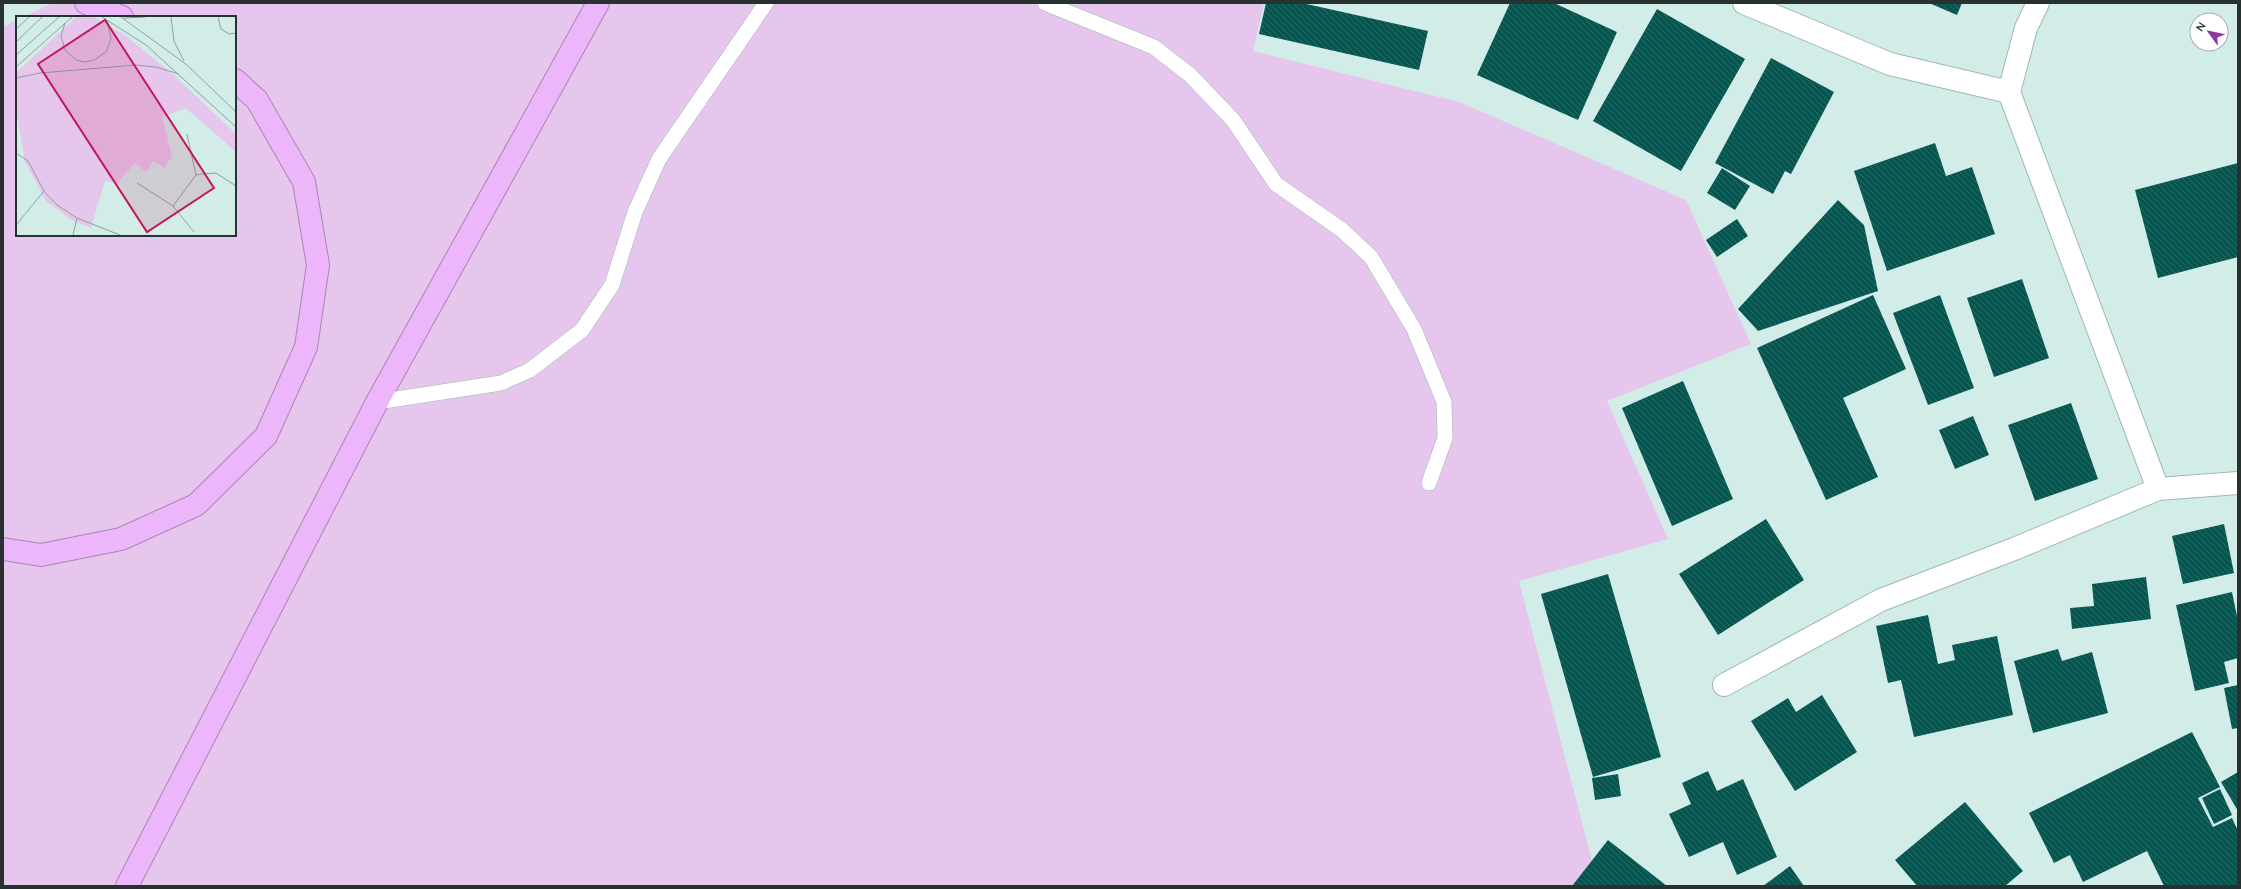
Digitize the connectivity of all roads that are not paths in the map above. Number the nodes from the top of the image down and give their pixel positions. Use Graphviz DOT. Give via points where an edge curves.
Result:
graph roads {
  1 [pos="86,3"];
  2 [pos="598,3"];
  3 [pos="766,3"];
  4 [pos="1044,3"];
  5 [pos="1744,3"];
  6 [pos="2038,3"];
  7 [pos="119,16"];
  8 [pos="236,81"];
  9 [pos="2009,92"];
  10 [pos="377,402"];
  11 [pos="1429,483"];
  12 [pos="2238,483"];
  13 [pos="2158,489"];
  14 [pos="3,549"];
  15 [pos="1724,685"];
  16 [pos="127,886"];
  1 -- 7 [label="highway"];
  2 -- 10 [label="highway"];
  3 -- 10 [label="lane" via="659,159 635,212 612,285 582,330 530,370 501,383"];
  4 -- 11 [label="lane" via="1154,47 1184,70 1233,120 1276,184 1342,230 1371,257 1414,329 1444,402 1445,438"];
  5 -- 9 [label="street" via="1890,64"];
  6 -- 9 [label="street" via="2026,28"];
  8 -- 14 [label="highway" via="257,100 304,182 318,265 306,347 266,436 196,505 121,539 41,555"];
  9 -- 13 [label="street"];
  10 -- 16 [label="highway"];
  12 -- 13 [label="street"];
  13 -- 15 [label="street" via="2014,549 1881,600"];
}
